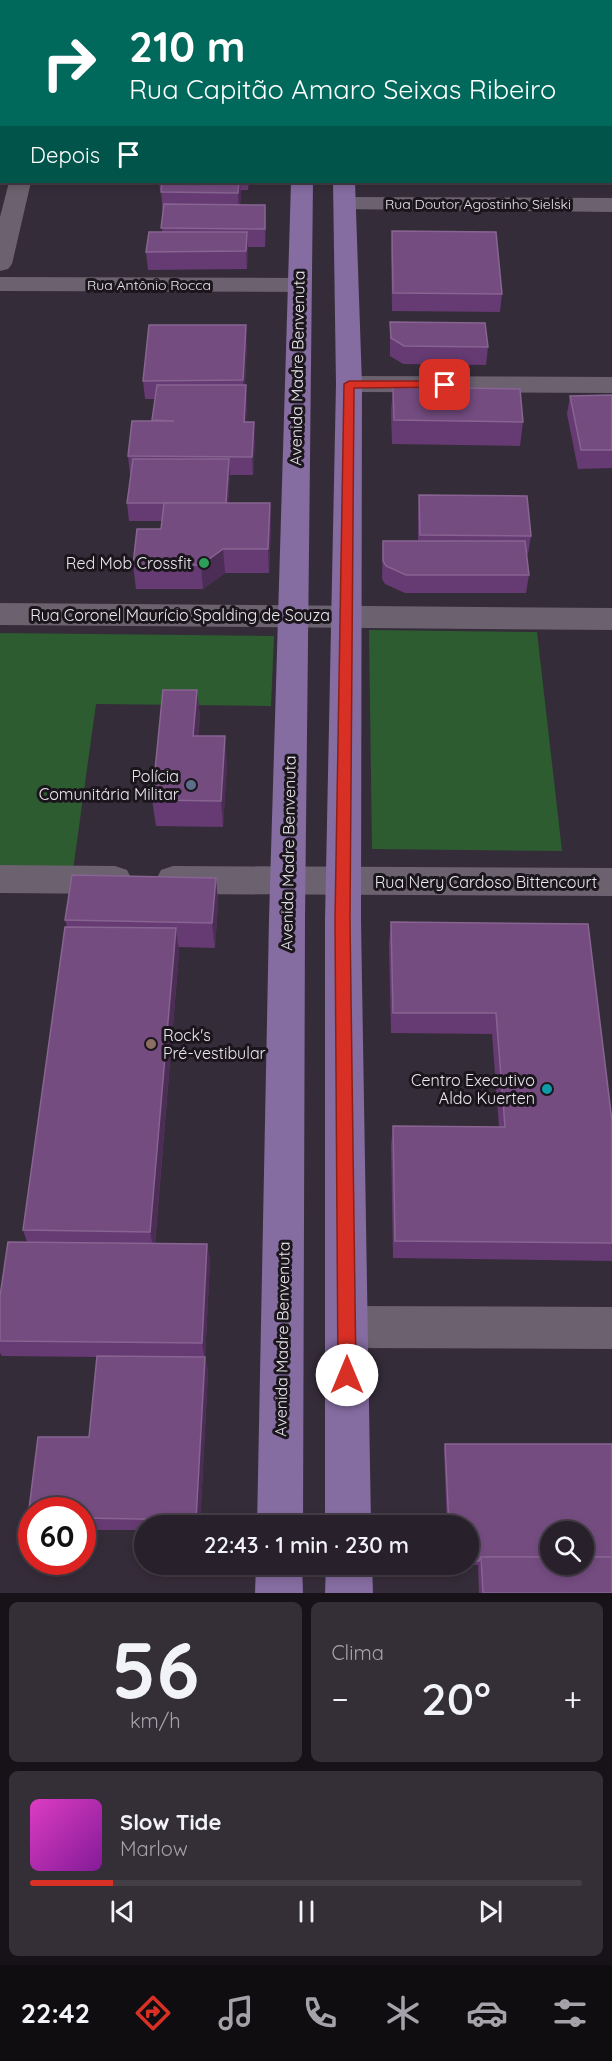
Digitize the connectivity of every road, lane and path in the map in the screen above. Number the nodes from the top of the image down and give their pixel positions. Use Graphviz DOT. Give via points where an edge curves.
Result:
graph roads {
  1 [pos="20,183"];
  2 [pos="302,183"];
  3 [pos="345,193"];
  4 [pos="612,205"];
  5 [pos="0,264"];
  6 [pos="0,284"];
  7 [pos="298,285"];
  8 [pos="349,384"];
  9 [pos="612,385"];
  10 [pos="0,614"];
  11 [pos="292,616"];
  12 [pos="347,616"];
  13 [pos="612,619"];
  14 [pos="0,879"];
  15 [pos="288,880"];
  16 [pos="343,882"];
  17 [pos="612,882"];
  18 [pos="347,1327"];
  19 [pos="612,1329"];
  20 [pos="280,1515"];
  21 [pos="348,1515"];
  22 [pos="279,1575"];
  23 [pos="349,1575"];
  24 [pos="279,1593"];
  25 [pos="349,1593"];
  1 -- 5 [label="street"];
  2 -- 7 [label="main road, Avenida Madre Benvenuta"];
  3 -- 4 [label="street, Rua Doutor Agostinho Sielski"];
  3 -- 8 [label="main road"];
  6 -- 7 [label="street, Rua Antônio Rocca"];
  7 -- 11 [label="main road, Avenida Madre Benvenuta"];
  8 -- 9 [label="street"];
  8 -- 12 [label="main road"];
  10 -- 11 [label="street, Rua Coronel Maurício Spalding de Souza"];
  11 -- 12 [label="street, Rua Coronel Maurício Spalding de Souza"];
  11 -- 15 [label="main road, Avenida Madre Benvenuta"];
  12 -- 13 [label="street, Rua Coronel Maurício Spalding de Souza"];
  12 -- 16 [label="main road"];
  14 -- 15 [label="street, Rua Nery Cardoso Bittencourt"];
  15 -- 16 [label="street, Rua Nery Cardoso Bittencourt"];
  15 -- 20 [label="main road, Avenida Madre Benvenuta"];
  16 -- 17 [label="street, Rua Nery Cardoso Bittencourt"];
  16 -- 18 [label="main road"];
  18 -- 19 [label="street"];
  18 -- 21 [label="main road"];
  22 -- 24 [label="main road"];
  23 -- 25 [label="main road"];
}
